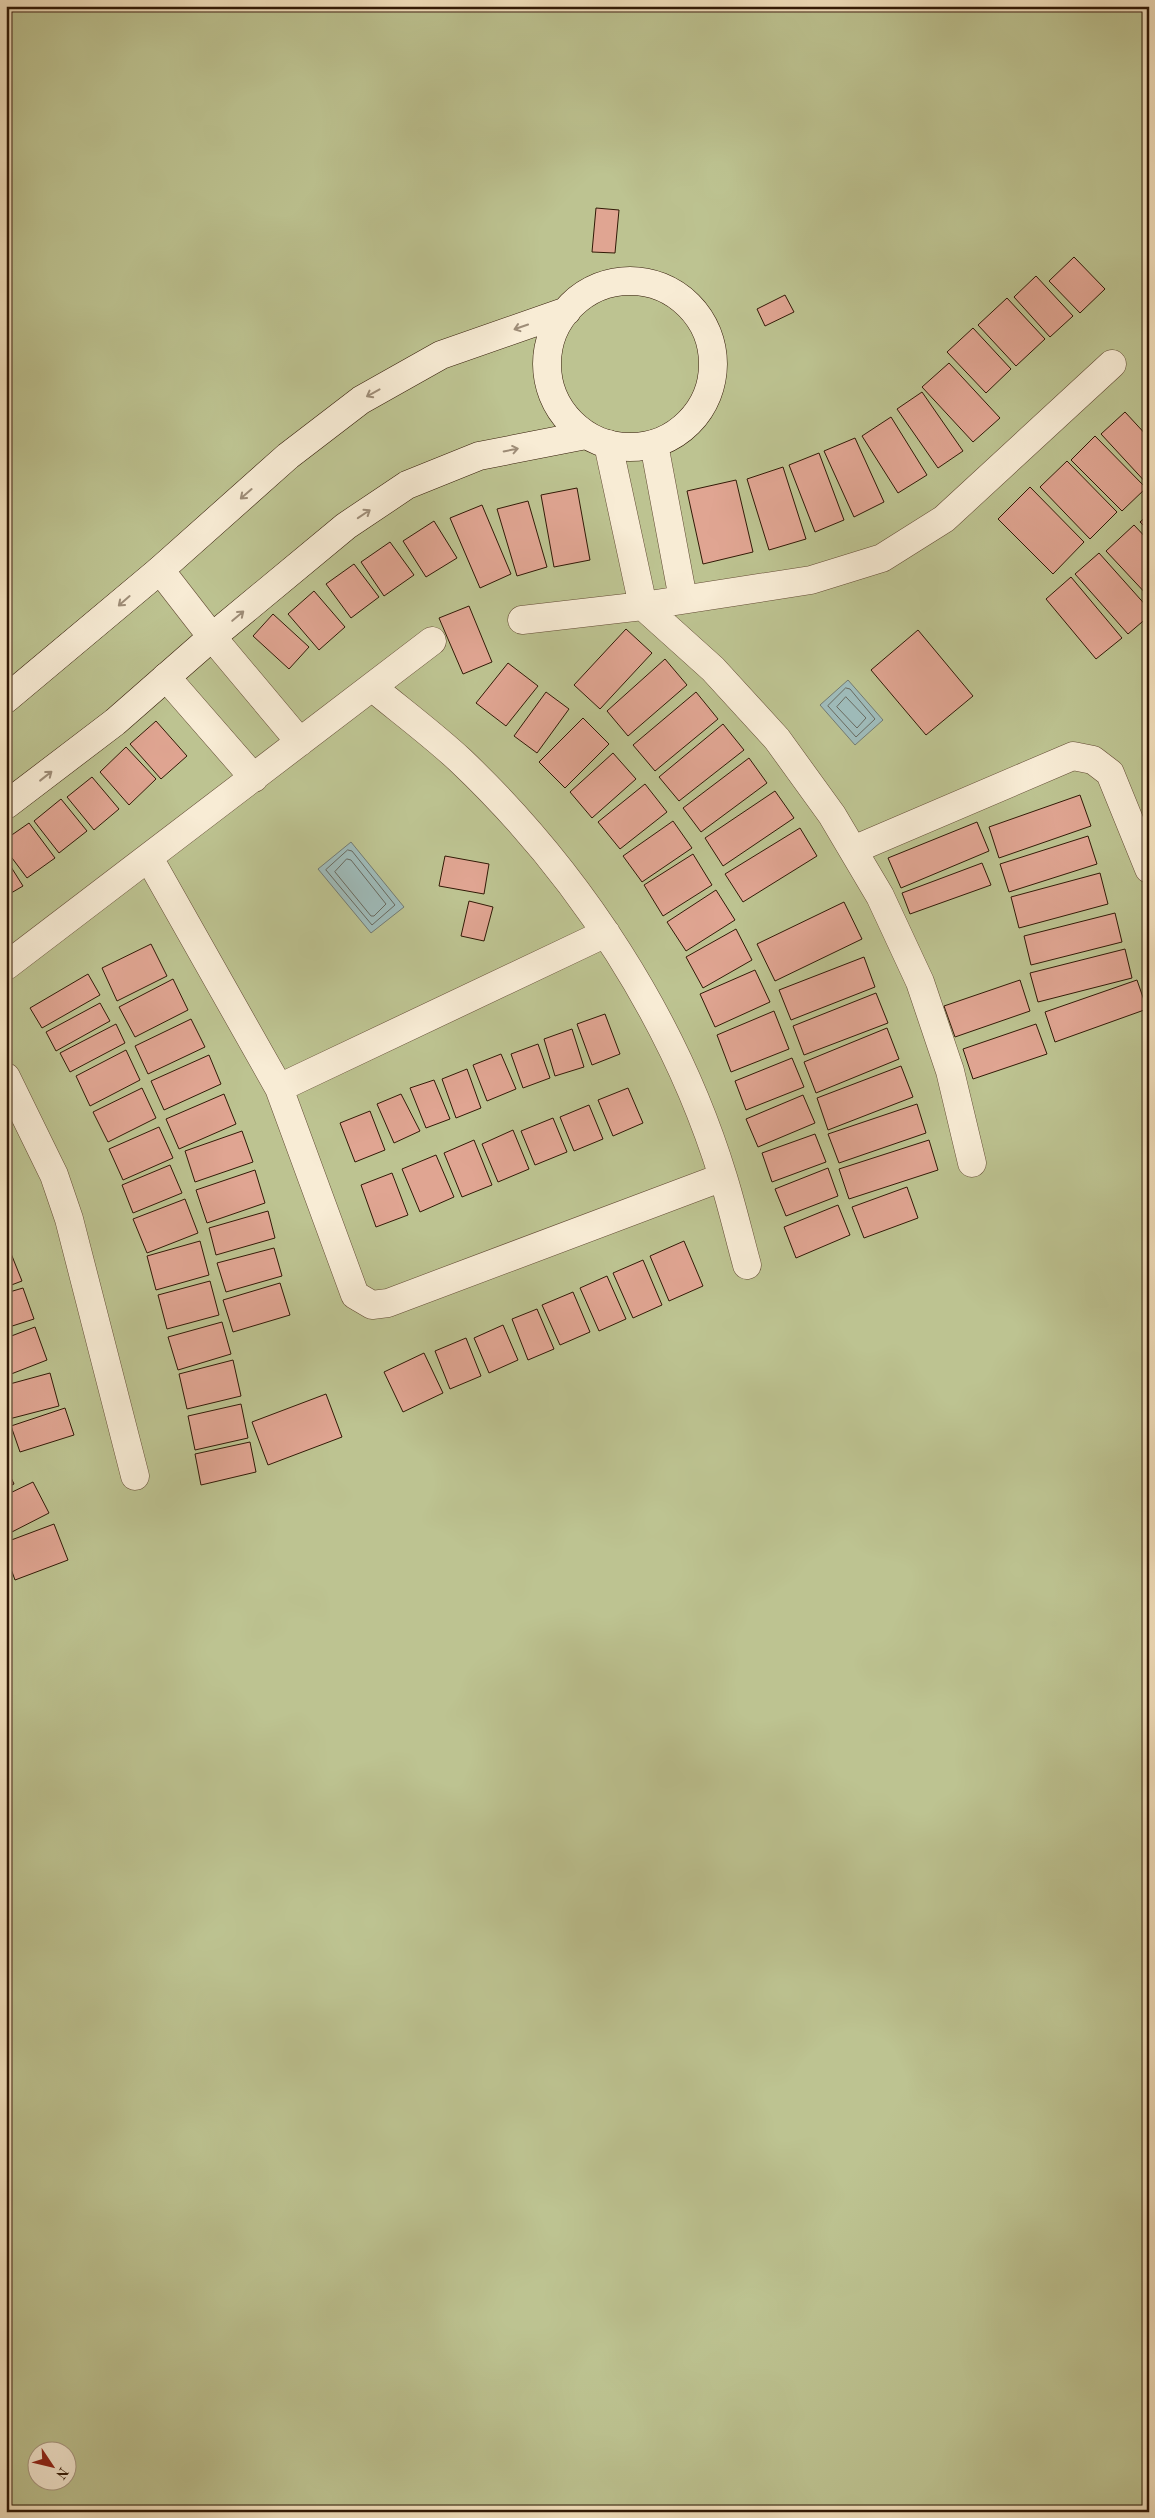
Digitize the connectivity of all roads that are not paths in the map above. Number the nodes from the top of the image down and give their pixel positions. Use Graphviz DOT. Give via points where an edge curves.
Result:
graph roads {
  1 [pos="567,311"];
  2 [pos="1112,364"];
  3 [pos="597,440"];
  4 [pos="654,444"];
  5 [pos="160,570"];
  6 [pos="683,599"];
  7 [pos="643,606"];
  8 [pos="522,620"];
  9 [pos="212,637"];
  10 [pos="432,641"];
  11 [pos="166,677"];
  12 [pos="372,687"];
  13 [pos="6,699"];
  14 [pos="300,742"];
  15 [pos="254,778"];
  16 [pos="6,805"];
  17 [pos="853,850"];
  18 [pos="149,858"];
  19 [pos="1149,869"];
  20 [pos="606,933"];
  21 [pos="6,966"];
  22 [pos="6,1077"];
  23 [pos="279,1088"];
  24 [pos="972,1163"];
  25 [pos="723,1176"];
  26 [pos="747,1265"];
  27 [pos="134,1476"];
  1 -- 3 [label="street" via="552,338 548,378 564,413"];
  1 -- 4 [label="street" via="585,295 606,285 629,281 653,284 667,290 692,309 705,329 713,351 713,375 706,398 694,418 676,434"];
  1 -- 5 [label="street, one-way" via="441,355 361,400 288,456"];
  2 -- 6 [label="street" via="944,519 882,558 811,580"];
  3 -- 4 [label="street" via="631,448"];
  3 -- 7 [label="street"];
  9 -- 3 [label="street, one-way" via="346,526 407,485 479,456"];
  4 -- 6 [label="street"];
  5 -- 9 [label="street"];
  5 -- 13 [label="street, one-way"];
  6 -- 7 [label="street"];
  7 -- 8 [label="street"];
  7 -- 17 [label="street" via="713,669 777,739"];
  9 -- 11 [label="street"];
  9 -- 14 [label="street"];
  10 -- 12 [label="street"];
  11 -- 15 [label="street"];
  16 -- 11 [label="street, one-way" via="115,722"];
  12 -- 14 [label="street"];
  12 -- 20 [label="street" via="459,760 525,828"];
  14 -- 15 [label="street"];
  15 -- 18 [label="street"];
  17 -- 19 [label="street" via="1073,756 1093,760 1110,773"];
  17 -- 24 [label="street" via="880,896 920,982 950,1071"];
  18 -- 21 [label="street"];
  18 -- 23 [label="street"];
  20 -- 23 [label="street"];
  20 -- 25 [label="street" via="652,1010 691,1092"];
  22 -- 27 [label="street" via="54,1175 69,1219"];
  23 -- 25 [label="street" via="354,1295 372,1305 388,1303"];
  25 -- 26 [label="street"];
}
